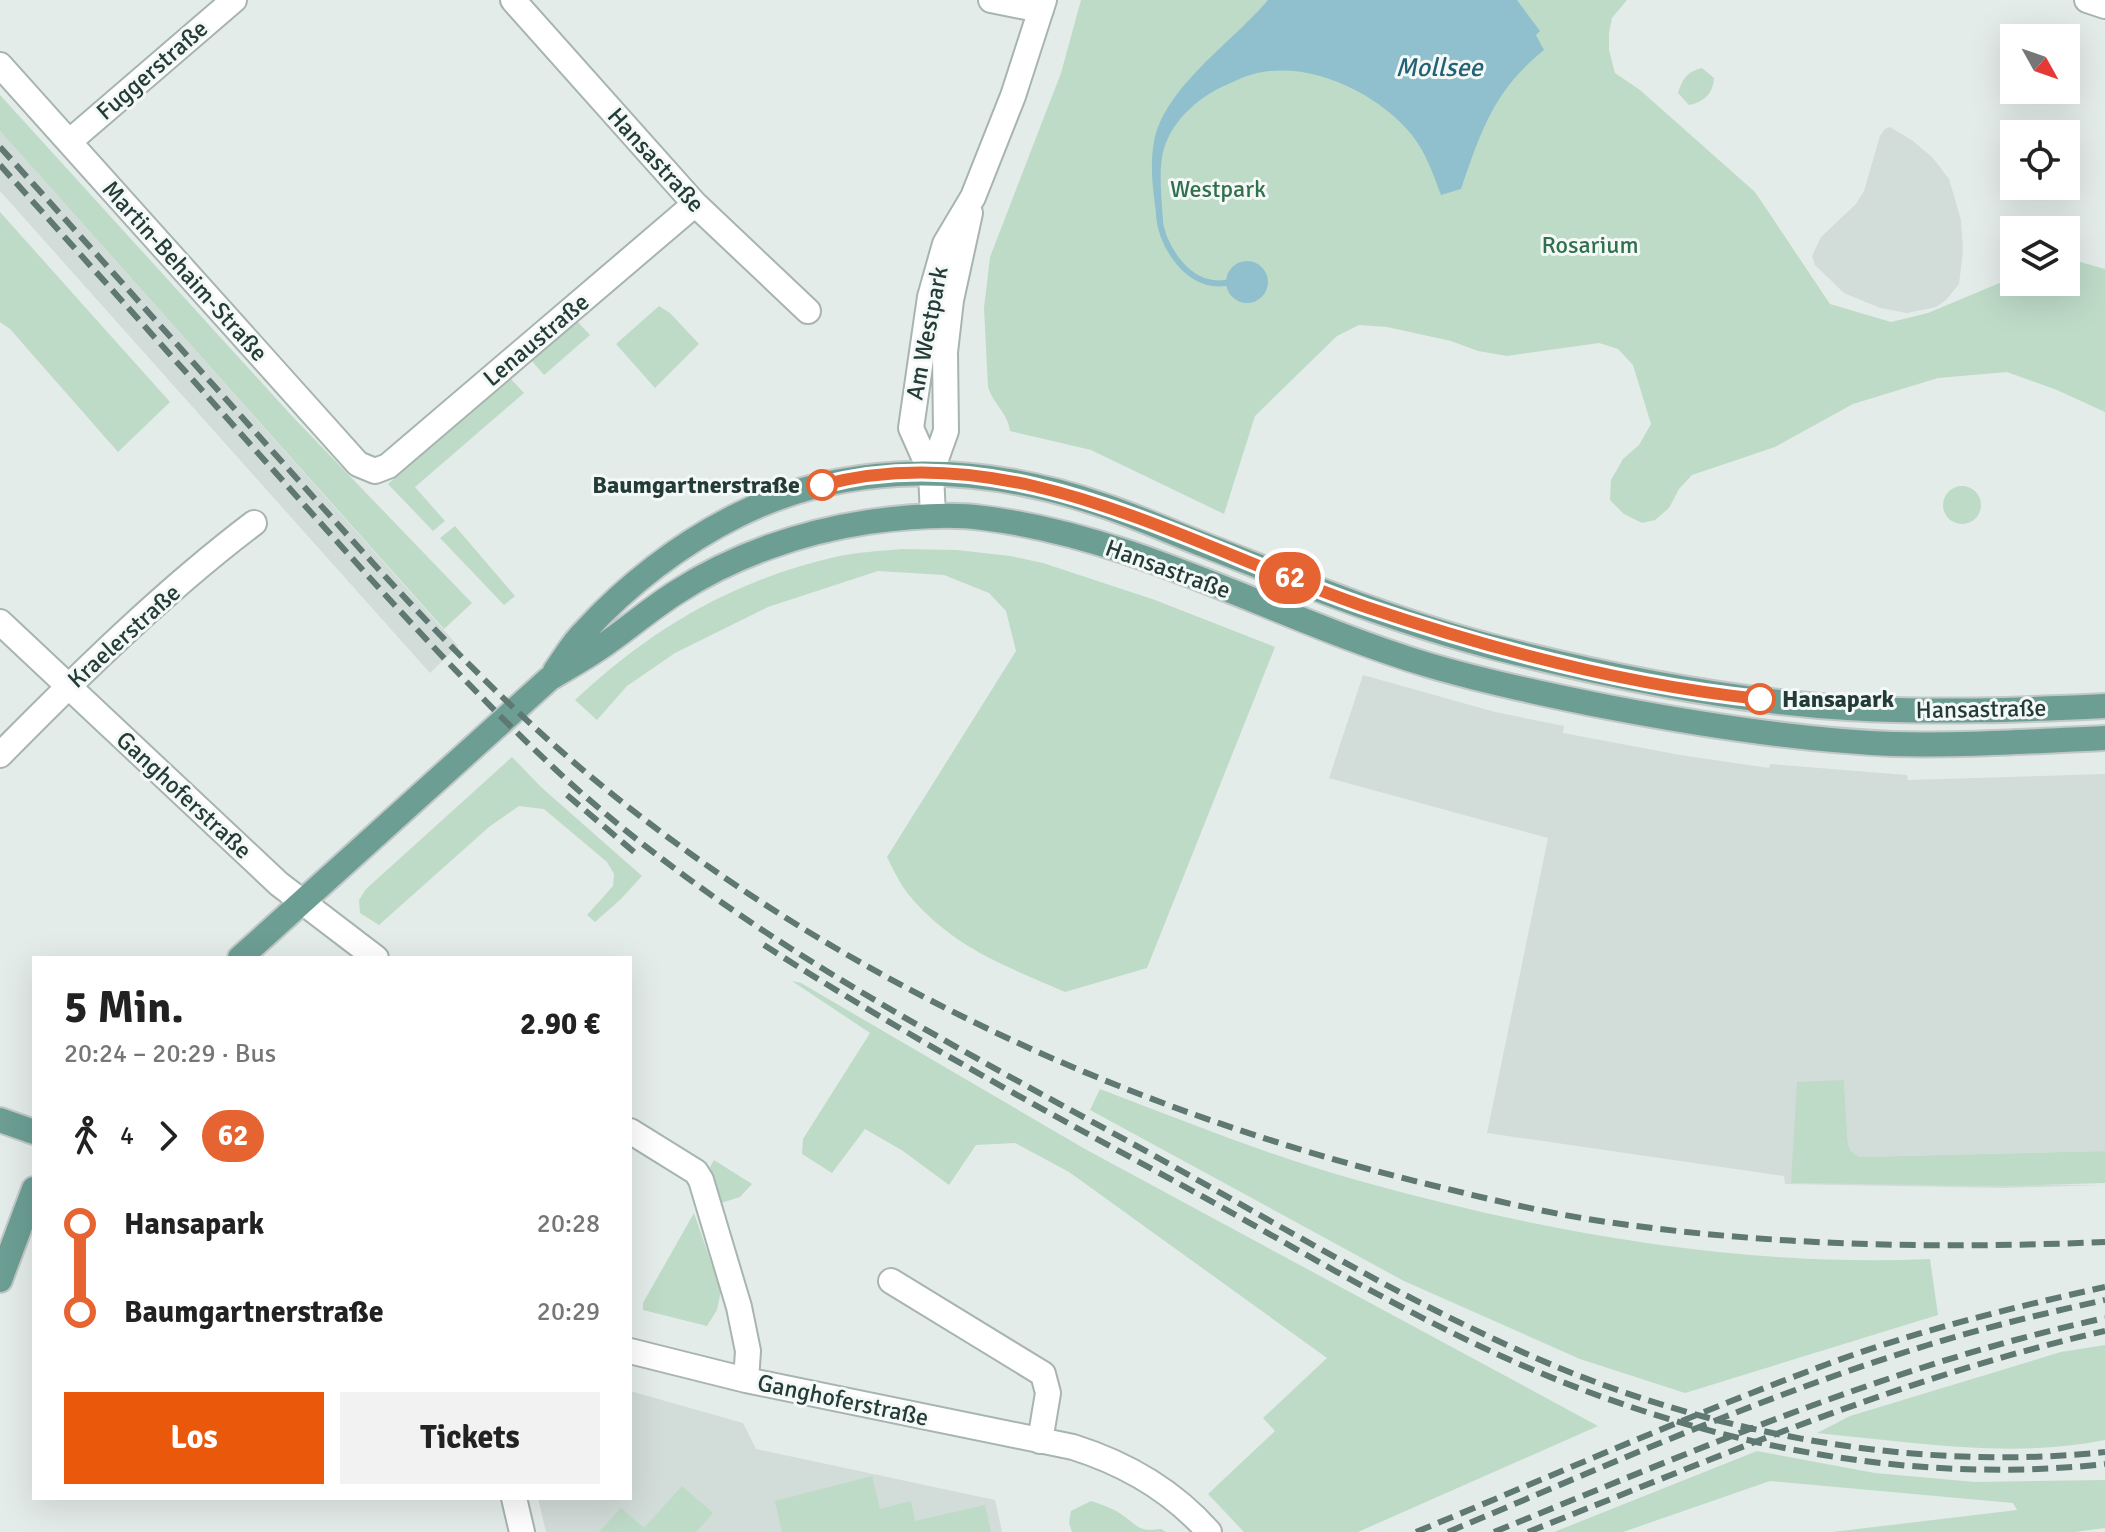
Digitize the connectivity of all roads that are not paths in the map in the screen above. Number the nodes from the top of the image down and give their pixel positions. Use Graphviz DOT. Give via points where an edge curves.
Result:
graph roads {
  1 [pos="234,0"];
  2 [pos="513,0"];
  3 [pos="991,0"];
  4 [pos="2087,0"];
  5 [pos="1043,5"];
  6 [pos="2105,6"];
  7 [pos="0,65"];
  8 [pos="70,141"];
  9 [pos="973,197"];
  10 [pos="695,204"];
  11 [pos="808,311"];
  12 [pos="375,471"];
  13 [pos="931,473"];
  14 [pos="933,516"];
  15 [pos="254,523"];
  16 [pos="0,622"];
  17 [pos="549,679"];
  18 [pos="68,687"];
  19 [pos="2105,706"];
  20 [pos="2105,738"];
  21 [pos="0,755"];
  22 [pos="302,902"];
  23 [pos="242,956"];
  24 [pos="373,956"];
  25 [pos="0,1120"];
  26 [pos="32,1131"];
  27 [pos="632,1132"];
  28 [pos="32,1194"];
  29 [pos="0,1280"];
  30 [pos="891,1281"];
  31 [pos="632,1352"];
  32 [pos="746,1380"];
  33 [pos="1040,1441"];
  34 [pos="514,1500"];
  35 [pos="522,1532"];
  36 [pos="1209,1532"];
  1 -- 8 [label="street, Fuggerstraße"];
  2 -- 10 [label="street, Hansastraße"];
  3 -- 5 [label="street"];
  4 -- 6 [label="street"];
  5 -- 9 [label="street, Am Westpark"];
  7 -- 8 [label="street, Martin-Behaim-Straße"];
  8 -- 12 [label="street, Martin-Behaim-Straße" via="358,464"];
  9 -- 13 [label="street, Am Westpark" via="950,313 946,431"];
  9 -- 13 [label="street, Am Westpark" via="945,244 924,332 911,428"];
  10 -- 11 [label="street, Hansastraße"];
  10 -- 12 [label="street, Lenaustraße" via="388,466"];
  13 -- 14 [label="street, Am Westpark"];
  13 -- 17 [label="main road" via="831,483 758,505 709,529 664,560 583,632"];
  13 -- 19 [label="main road, Hansastraße" via="987,477 1062,493 1135,516 1364,607 1493,647 1660,684 1845,708"];
  14 -- 17 [label="main road" via="852,525 743,557 680,590"];
  14 -- 20 [label="main road, Hansastraße" via="981,518 1068,533 1425,664 1683,722 1890,744"];
  15 -- 18 [label="street, Kraelerstraße"];
  16 -- 18 [label="street, Ganghoferstraße"];
  17 -- 22 [label="main road"];
  18 -- 21 [label="street, Kraelerstraße"];
  18 -- 22 [label="street, Ganghoferstraße"];
  22 -- 23 [label="main road"];
  22 -- 24 [label="street, Ganghoferstraße"];
  25 -- 26 [label="main road"];
  27 -- 32 [label="street, Ganghoferstraße" via="696,1172 739,1307 748,1351"];
  28 -- 29 [label="main road"];
  30 -- 33 [label="street" via="1043,1374 1048,1393"];
  31 -- 32 [label="street"];
  32 -- 33 [label="street, Ganghoferstraße"];
  33 -- 36 [label="street, Ganghoferstraße" via="1104,1457 1141,1475"];
  34 -- 35 [label="street"];
}
